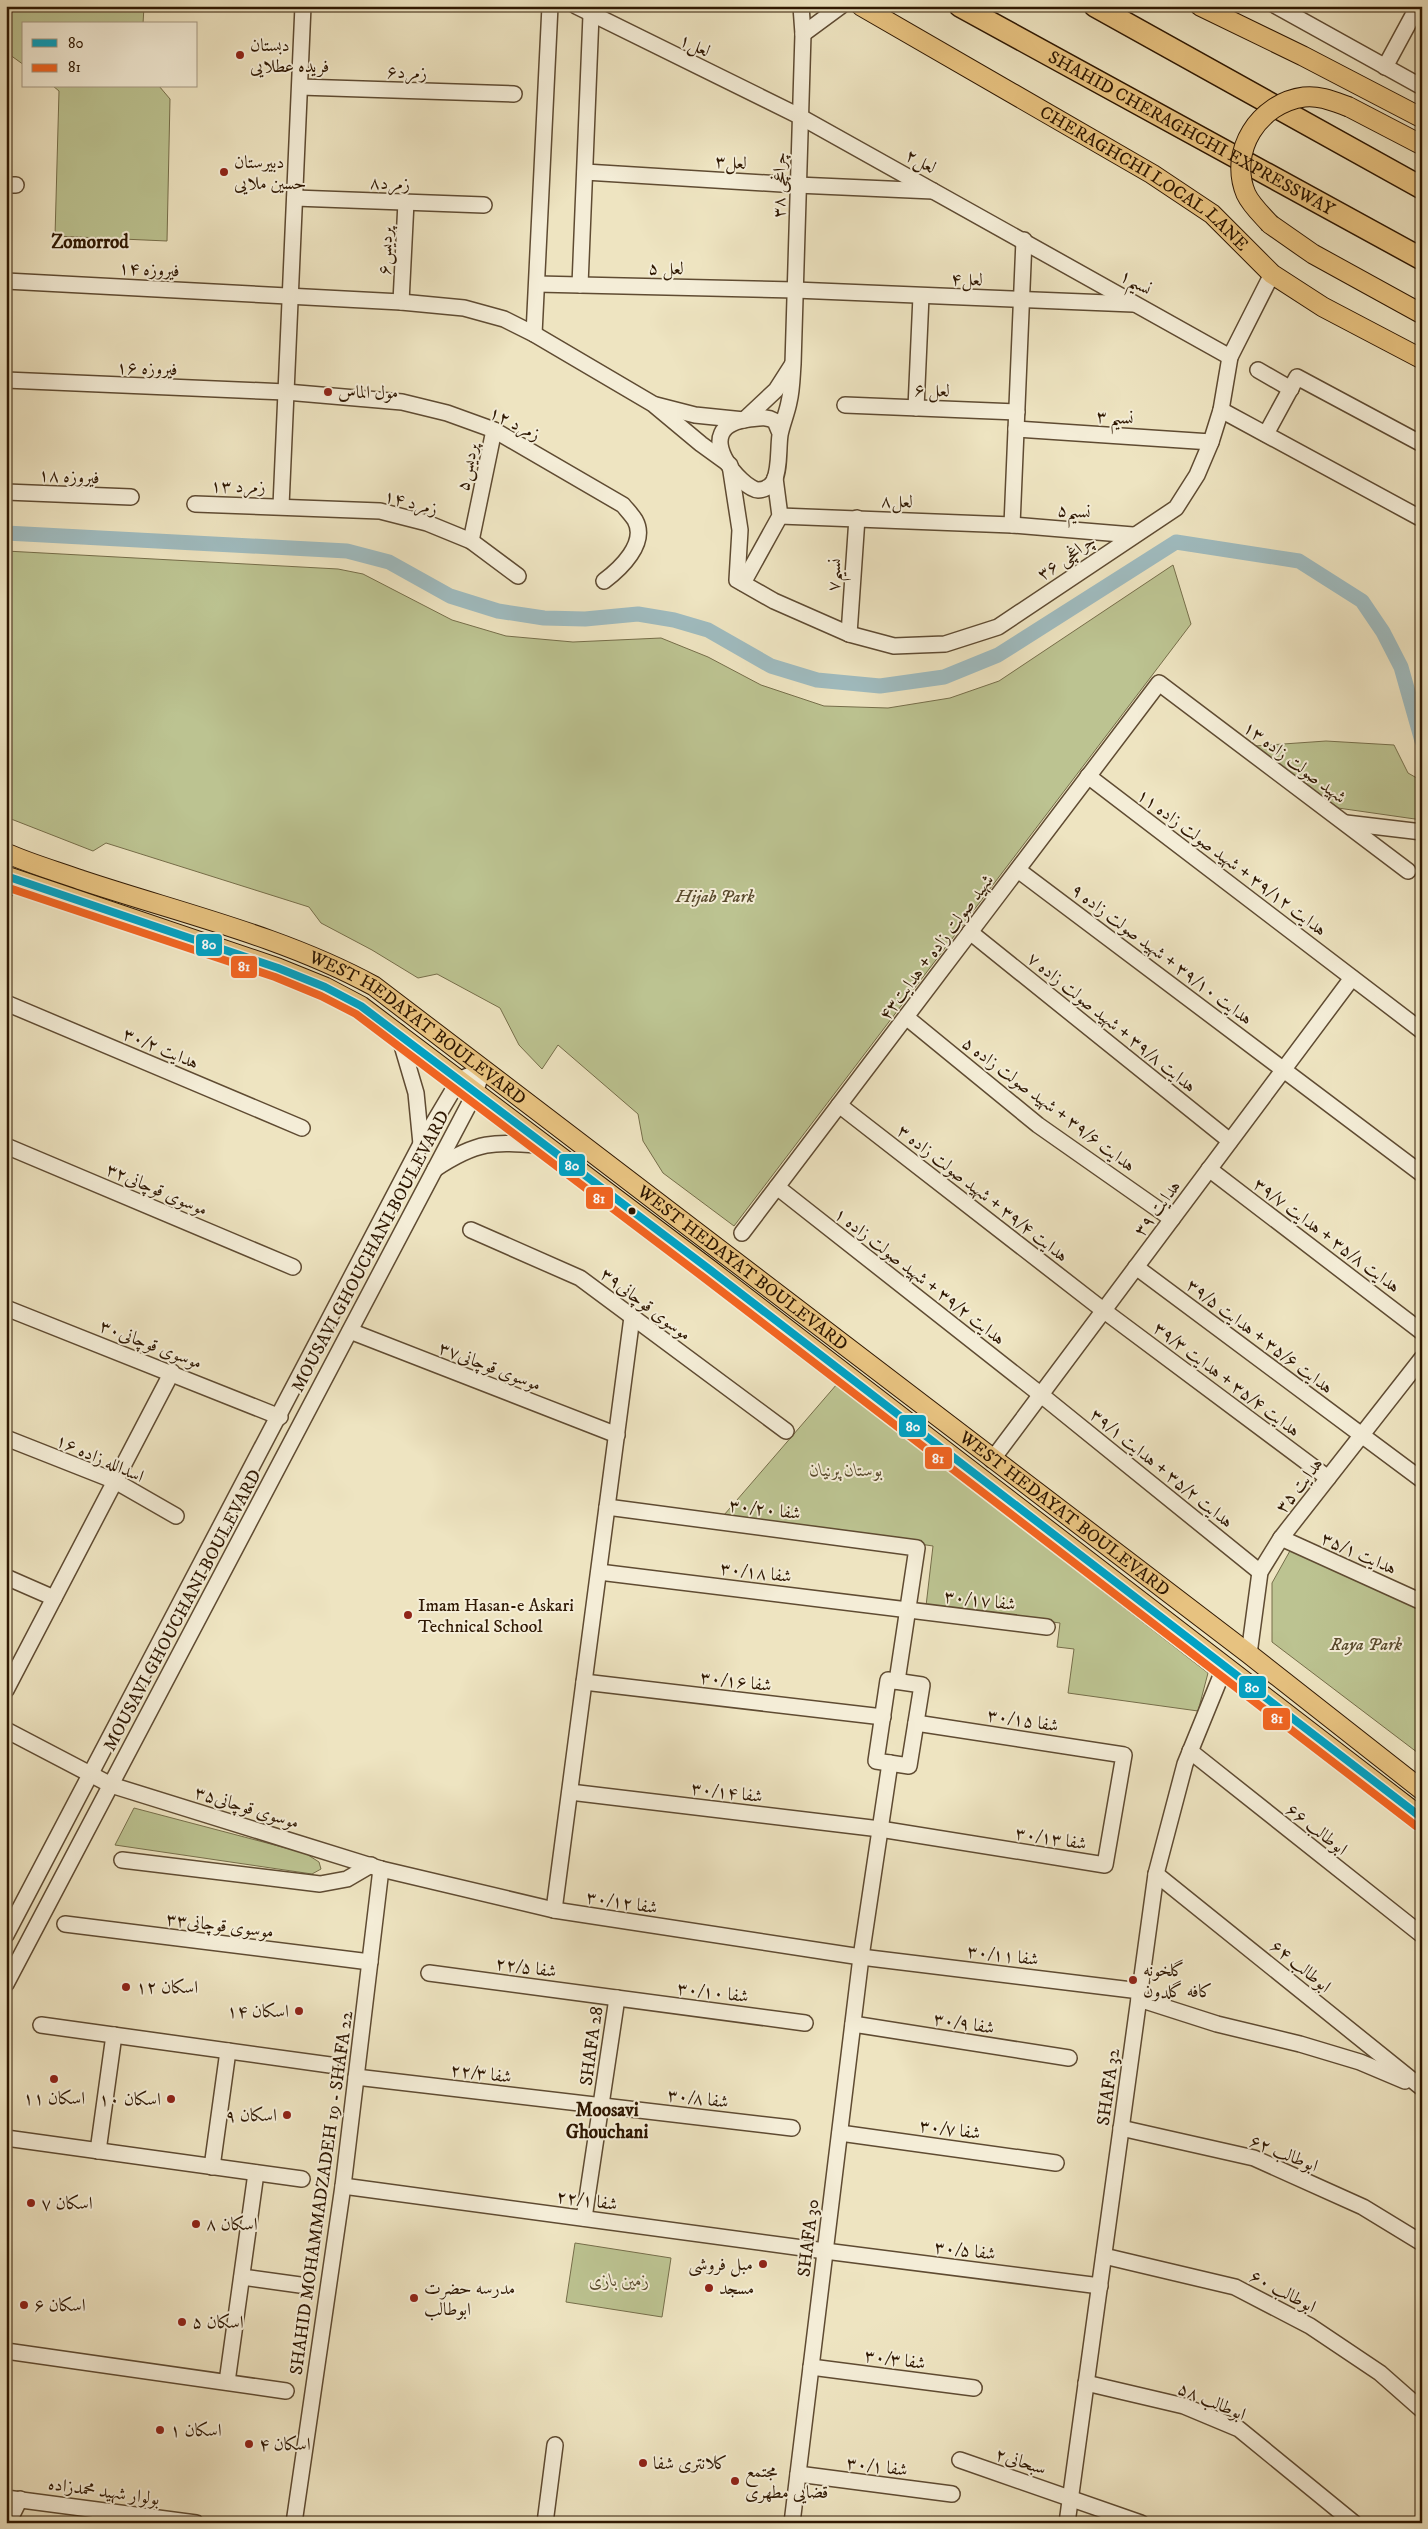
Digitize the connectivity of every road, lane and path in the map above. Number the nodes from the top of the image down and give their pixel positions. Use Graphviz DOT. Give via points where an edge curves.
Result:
graph roads {
  1 [pos="304,6"];
  2 [pos="550,6"];
  3 [pos="576,6"];
  4 [pos="801,6"];
  5 [pos="840,6"];
  6 [pos="861,6"];
  7 [pos="960,6"];
  8 [pos="1095,6"];
  9 [pos="1200,6"];
  10 [pos="1276,6"];
  11 [pos="1418,6"];
  12 [pos="591,15"];
  13 [pos="803,34"];
  14 [pos="1385,67"];
  15 [pos="300,87"];
  16 [pos="1422,87"];
  17 [pos="514,94"];
  18 [pos="799,116"];
  19 [pos="1422,118"];
  20 [pos="1422,145"];
  21 [pos="585,172"];
  22 [pos="797,185"];
  23 [pos="1422,188"];
  24 [pos="936,191"];
  25 [pos="295,198"];
  26 [pos="406,202"];
  27 [pos="484,205"];
  28 [pos="1024,240"];
  29 [pos="1422,259"];
  30 [pos="1272,274"];
  31 [pos="6,281"];
  32 [pos="536,284"];
  33 [pos="580,285"];
  34 [pos="795,290"];
  35 [pos="290,295"];
  36 [pos="921,296"];
  37 [pos="1022,300"];
  38 [pos="401,302"];
  39 [pos="1137,304"];
  40 [pos="1422,314"];
  41 [pos="534,334"];
  42 [pos="1230,357"];
  43 [pos="1422,359"];
  44 [pos="793,364"];
  45 [pos="1258,370"];
  46 [pos="6,380"];
  47 [pos="1291,389"];
  48 [pos="286,392"];
  49 [pos="653,404"];
  50 [pos="845,405"];
  51 [pos="916,408"];
  52 [pos="1221,410"];
  53 [pos="1017,412"];
  54 [pos="744,420"];
  55 [pos="1016,429"];
  56 [pos="494,430"];
  57 [pos="780,433"];
  58 [pos="1266,434"];
  59 [pos="1211,442"];
  60 [pos="1422,444"];
  61 [pos="730,465"];
  62 [pos="775,478"];
  63 [pos="6,492"];
  64 [pos="131,497"];
  65 [pos="195,504"];
  66 [pos="281,506"];
  67 [pos="780,516"];
  68 [pos="857,518"];
  69 [pos="1422,519"];
  70 [pos="1012,525"];
  71 [pos="1132,534"];
  72 [pos="471,541"];
  73 [pos="518,576"];
  74 [pos="604,581"];
  75 [pos="740,581"];
  76 [pos="849,634"];
  77 [pos="1159,682"];
  78 [pos="1088,776"];
  79 [pos="1344,823"];
  80 [pos="1422,832"];
  81 [pos="6,853"];
  82 [pos="1018,870"];
  83 [pos="1408,871"];
  84 [pos="8,882"];
  85 [pos="970,932"];
  86 [pos="1352,978"];
  87 [pos="6,1003"];
  88 [pos="906,1017"];
  89 [pos="1422,1031"];
  90 [pos="398,1032"];
  91 [pos="483,1069"];
  92 [pos="1284,1069"];
  93 [pos="459,1080"];
  94 [pos="475,1093"];
  95 [pos="839,1105"];
  96 [pos="302,1128"];
  97 [pos="1230,1141"];
  98 [pos="421,1144"];
  99 [pos="6,1146"];
  100 [pos="547,1146"];
  101 [pos="1209,1169"];
  102 [pos="434,1170"];
  103 [pos="1422,1174"];
  104 [pos="776,1188"];
  105 [pos="1172,1219"];
  106 [pos="471,1230"];
  107 [pos="742,1234"];
  108 [pos="293,1267"];
  109 [pos="1136,1267"];
  110 [pos="6,1308"];
  111 [pos="1103,1310"];
  112 [pos="632,1317"];
  113 [pos="350,1331"];
  114 [pos="1422,1332"];
  115 [pos="859,1358"];
  116 [pos="1422,1358"];
  117 [pos="172,1372"];
  118 [pos="846,1375"];
  119 [pos="1040,1394"];
  120 [pos="280,1416"];
  121 [pos="786,1431"];
  122 [pos="616,1435"];
  123 [pos="1362,1435"];
  124 [pos="6,1438"];
  125 [pos="992,1460"];
  126 [pos="1328,1478"];
  127 [pos="1422,1480"];
  128 [pos="115,1481"];
  129 [pos="607,1507"];
  130 [pos="176,1516"];
  131 [pos="1281,1538"];
  132 [pos="599,1572"];
  133 [pos="1260,1572"];
  134 [pos="6,1577"];
  135 [pos="54,1598"];
  136 [pos="1422,1602"];
  137 [pos="908,1610"];
  138 [pos="1047,1627"];
  139 [pos="1249,1654"];
  140 [pos="1225,1666"];
  141 [pos="897,1681"];
  142 [pos="584,1682"];
  143 [pos="6,1690"];
  144 [pos="883,1717"];
  145 [pos="916,1723"];
  146 [pos="6,1730"];
  147 [pos="1190,1751"];
  148 [pos="1124,1754"];
  149 [pos="890,1763"];
  150 [pos="1398,1771"];
  151 [pos="92,1773"];
  152 [pos="111,1785"];
  153 [pos="1384,1789"];
  154 [pos="1422,1790"];
  155 [pos="570,1792"];
  156 [pos="1422,1818"];
  157 [pos="880,1829"];
  158 [pos="122,1860"];
  159 [pos="376,1867"];
  160 [pos="1156,1874"];
  161 [pos="554,1910"];
  162 [pos="65,1924"];
  163 [pos="6,1935"];
  164 [pos="1422,1935"];
  165 [pos="861,1957"];
  166 [pos="370,1962"];
  167 [pos="429,1973"];
  168 [pos="6,1984"];
  169 [pos="1140,1995"];
  170 [pos="617,1998"];
  171 [pos="805,2022"];
  172 [pos="853,2024"];
  173 [pos="40,2025"];
  174 [pos="114,2035"];
  175 [pos="228,2051"];
  176 [pos="1069,2058"];
  177 [pos="330,2065"];
  178 [pos="356,2077"];
  179 [pos="1421,2088"];
  180 [pos="601,2106"];
  181 [pos="792,2128"];
  182 [pos="1121,2128"];
  183 [pos="840,2132"];
  184 [pos="6,2138"];
  185 [pos="98,2151"];
  186 [pos="1056,2163"];
  187 [pos="212,2167"];
  188 [pos="256,2173"];
  189 [pos="302,2179"];
  190 [pos="343,2186"];
  191 [pos="584,2218"];
  192 [pos="1422,2243"];
  193 [pos="825,2251"];
  194 [pos="1104,2256"];
  195 [pos="242,2277"];
  196 [pos="300,2285"];
  197 [pos="1100,2286"];
  198 [pos="6,2351"];
  199 [pos="811,2367"];
  200 [pos="227,2382"];
  201 [pos="1086,2383"];
  202 [pos="974,2388"];
  203 [pos="286,2391"];
  204 [pos="1422,2410"];
  205 [pos="555,2444"];
  206 [pos="960,2460"];
  207 [pos="798,2474"];
  208 [pos="952,2494"];
  209 [pos="1070,2497"];
  210 [pos="13,2499"];
  211 [pos="10,2523"];
  212 [pos="196,2523"];
  213 [pos="294,2523"];
  214 [pos="544,2523"];
  215 [pos="792,2523"];
  216 [pos="1067,2523"];
  217 [pos="1141,2523"];
  218 [pos="1354,2523"];
  1 -- 15 [label="street"];
  2 -- 32 [label="street"];
  3 -- 12 [label="street, لعل۱"];
  4 -- 13 [label="street, چراغچی ۳۸"];
  5 -- 13 [label="street"];
  6 -- 30 [label="main road, CHERAGHCHI LOCAL LANE" via="1152,174 1212,214"];
  7 -- 29 [label="highway, SHAHID CHERAGHCHI EXPRESSWAY"];
  8 -- 23 [label="highway"];
  9 -- 19 [label="main road"];
  10 -- 14 [label="street"];
  11 -- 14 [label="street"];
  12 -- 18 [label="street, لعل۱"];
  12 -- 21 [label="street"];
  13 -- 18 [label="street, چراغچی ۳۸"];
  14 -- 16 [label="street"];
  15 -- 17 [label="street, زمرد۶"];
  15 -- 25 [label="street"];
  18 -- 22 [label="street, چراغچی ۳۸"];
  18 -- 24 [label="street, لعل۲"];
  20 -- 40 [label="main road, bridge" via="1349,106 1323,98 1305,97 1291,100 1262,117 1249,132 1241,158 1246,194 1270,224 1313,254"];
  21 -- 22 [label="street, لعل۳"];
  21 -- 33 [label="street"];
  22 -- 24 [label="street, لعل۳"];
  22 -- 34 [label="street, چراغچی ۳۸"];
  24 -- 28 [label="street, لعل۲"];
  25 -- 26 [label="street, زمرد۸"];
  25 -- 35 [label="street"];
  26 -- 27 [label="street, زمرد۸"];
  26 -- 38 [label="street, پردیس۶"];
  28 -- 37 [label="street"];
  28 -- 39 [label="street, نسیم۱"];
  30 -- 42 [label="street, چراغچی ۳۶"];
  30 -- 43 [label="main road, CHERAGHCHI LOCAL LANE" via="1323,307"];
  31 -- 35 [label="street, فیروزه ۱۴"];
  32 -- 33 [label="street, لعل ۵"];
  32 -- 41 [label="street"];
  33 -- 34 [label="street, لعل ۵"];
  34 -- 36 [label="street, لعل۴"];
  34 -- 44 [label="street, چراغچی ۳۸"];
  35 -- 38 [label="street, فیروزه ۱۴"];
  35 -- 48 [label="street"];
  36 -- 37 [label="street, لعل۴"];
  36 -- 51 [label="street"];
  37 -- 39 [label="street, لعل۴"];
  37 -- 53 [label="street"];
  38 -- 41 [label="street, فیروزه ۱۴" via="464,308 504,319"];
  39 -- 42 [label="street, نسیم۱"];
  41 -- 49 [label="street, فیروزه ۱۴"];
  42 -- 52 [label="street, چراغچی ۳۶"];
  44 -- 54 [label="street" via="776,390"];
  44 -- 57 [label="street, چراغچی ۳۸" via="789,402"];
  45 -- 47 [label="street"];
  46 -- 48 [label="street, فیروزه ۱۶"];
  47 -- 58 [label="street"];
  47 -- 60 [label="street" via="1297,378"];
  48 -- 56 [label="street, زمرد ۱۲" via="402,402 447,413"];
  48 -- 66 [label="street"];
  49 -- 54 [label="street" via="695,415"];
  49 -- 61 [label="street"];
  50 -- 51 [label="street, لعل ۶"];
  51 -- 53 [label="street, لعل ۶"];
  52 -- 58 [label="street"];
  52 -- 59 [label="street, چراغچی ۳۶"];
  53 -- 55 [label="street"];
  54 -- 57 [label="street" via="771,419 778,425"];
  54 -- 61 [label="street" via="730,424 720,435 720,449"];
  55 -- 59 [label="street, نسیم ۳"];
  55 -- 70 [label="street"];
  56 -- 72 [label="street, پردیس۵"];
  56 -- 74 [label="street, زمرد ۱۲" via="622,505 636,521 638,539 622,567"];
  57 -- 62 [label="street"];
  58 -- 69 [label="street"];
  59 -- 71 [label="street, چراغچی ۳۶" via="1197,475 1176,508"];
  61 -- 62 [label="street" via="752,489 764,489"];
  61 -- 75 [label="street" via="740,530"];
  62 -- 67 [label="street"];
  63 -- 64 [label="street, فیروزه ۱۸"];
  65 -- 66 [label="street, زمرد ۱۳"];
  66 -- 72 [label="street, زمرد ۱۴" via="380,511 426,523"];
  67 -- 68 [label="street, لعل۸"];
  67 -- 75 [label="street"];
  68 -- 70 [label="street, لعل۸"];
  68 -- 76 [label="street, نسیم۷"];
  70 -- 71 [label="street, نسیم۵"];
  71 -- 76 [label="street, چراغچی ۳۶" via="998,627 945,644 894,646"];
  72 -- 73 [label="street, زمرد ۱۴"];
  75 -- 76 [label="street, چراغچی ۳۶" via="774,602"];
  77 -- 78 [label="street, شهید صولت زاده + هدایت۴۳"];
  77 -- 79 [label="street, شهید صولت زاده ۱۳"];
  78 -- 82 [label="street, شهید صولت زاده + هدایت۴۳"];
  78 -- 86 [label="street, هدایت ۳۹/۱۲ + شهید صولت زاده ۱۱"];
  79 -- 80 [label="street"];
  79 -- 83 [label="street, شهید صولت زاده ۱۳"];
  81 -- 91 [label="main road, WEST HEDAYAT BOULEVARD" via="287,946 337,966 374,986"];
  82 -- 85 [label="street, شهید صولت زاده + هدایت۴۳"];
  82 -- 92 [label="street, هدایت ۳۹/۱۰ + شهید صولت زاده ۹"];
  84 -- 90 [label="main road, WEST HEDAYAT BOULEVARD" via="278,968 361,1006"];
  85 -- 88 [label="street, شهید صولت زاده + هدایت۴۳"];
  85 -- 97 [label="street, هدایت ۳۹/۸ + شهید صولت زاده ۷"];
  86 -- 89 [label="street, هدایت ۳۹/۱۲ + شهید صولت زاده ۱۱"];
  86 -- 92 [label="street, هدایت ۳۹"];
  87 -- 96 [label="street, هدایت ۳۰/۲"];
  88 -- 95 [label="street, شهید صولت زاده + هدایت۴۳"];
  88 -- 105 [label="street, هدایت ۳۹/۶ + شهید صولت زاده ۵" via="1038,1125"];
  90 -- 93 [label="main road, WEST HEDAYAT BOULEVARD"];
  90 -- 98 [label="street" via="416,1093"];
  91 -- 93 [label="street"];
  91 -- 94 [label="street, MOUSAVI GHOUCHANI BOULEVARD"];
  91 -- 115 [label="main road, WEST HEDAYAT BOULEVARD"];
  92 -- 97 [label="street, هدایت ۳۹"];
  92 -- 103 [label="street, هدایت ۳۹/۱۰ + شهید صولت زاده ۹"];
  93 -- 94 [label="main road, WEST HEDAYAT BOULEVARD"];
  93 -- 98 [label="street, MOUSAVI GHOUCHANI BOULEVARD"];
  94 -- 100 [label="main road, WEST HEDAYAT BOULEVARD"];
  94 -- 102 [label="street, MOUSAVI GHOUCHANI BOULEVARD"];
  95 -- 104 [label="street, شهید صولت زاده + هدایت۴۳"];
  95 -- 111 [label="street, هدایت ۳۹/۴ + شهید صولت زاده ۳"];
  97 -- 101 [label="street, هدایت ۳۹"];
  98 -- 120 [label="street, MOUSAVI GHOUCHANI BOULEVARD"];
  99 -- 108 [label="street, موسوی قوچانی۳۲"];
  100 -- 102 [label="street" via="483,1144 459,1153"];
  100 -- 118 [label="main road, WEST HEDAYAT BOULEVARD"];
  101 -- 105 [label="street, هدایت ۳۹"];
  101 -- 114 [label="street, هدایت ۳۵/۸ + هدایت ۳۹/۷"];
  102 -- 113 [label="street, MOUSAVI GHOUCHANI BOULEVARD"];
  104 -- 107 [label="street, شهید صولت زاده + هدایت۴۳"];
  104 -- 119 [label="street, هدایت ۳۹/۲ + شهید صولت زاده ۱"];
  105 -- 109 [label="street, هدایت ۳۹"];
  106 -- 112 [label="street, موسوی قوچانی۳۹" via="580,1278"];
  109 -- 111 [label="street, هدایت ۳۹"];
  109 -- 123 [label="street, هدایت ۳۵/۶ + هدایت ۳۹/۵"];
  110 -- 117 [label="street, موسوی قوچانی۳۰"];
  111 -- 119 [label="street, هدایت ۳۹"];
  111 -- 126 [label="street, هدایت ۳۵/۴ + هدایت ۳۹/۳"];
  112 -- 121 [label="street, موسوی قوچانی۳۹"];
  112 -- 122 [label="street"];
  113 -- 122 [label="street, موسوی قوچانی۳۷"];
  113 -- 152 [label="street, MOUSAVI GHOUCHANI BOULEVARD"];
  115 -- 118 [label="main road"];
  115 -- 125 [label="main road, WEST HEDAYAT BOULEVARD"];
  116 -- 123 [label="street, هدایت ۳۵"];
  117 -- 120 [label="street, موسوی قوچانی۳۰"];
  117 -- 128 [label="street"];
  118 -- 140 [label="main road, WEST HEDAYAT BOULEVARD"];
  119 -- 125 [label="street, هدایت ۳۹"];
  119 -- 133 [label="street, هدایت ۳۵/۲ + هدایت ۳۹/۱"];
  120 -- 151 [label="street, MOUSAVI GHOUCHANI BOULEVARD"];
  122 -- 129 [label="street"];
  123 -- 126 [label="street, هدایت ۳۵"];
  123 -- 127 [label="street, هدایت ۳۵/۶ + هدایت ۳۹/۵"];
  124 -- 128 [label="street, اسدالله زاده ۱۶"];
  125 -- 139 [label="main road, WEST HEDAYAT BOULEVARD"];
  126 -- 131 [label="street, هدایت ۳۵"];
  128 -- 130 [label="street, اسدالله زاده ۱۶"];
  128 -- 135 [label="street"];
  129 -- 132 [label="street"];
  129 -- 137 [label="street, شفا ۳۰/۲۰" via="917,1548"];
  131 -- 133 [label="street, هدایت ۳۵"];
  131 -- 136 [label="street, هدایت ۳۵/۱"];
  132 -- 137 [label="street, شفا ۳۰/۱۸"];
  132 -- 142 [label="street"];
  133 -- 139 [label="street, هدایت ۳۵"];
  134 -- 135 [label="street"];
  135 -- 143 [label="street"];
  137 -- 138 [label="street, شفا ۳۰/۱۷"];
  137 -- 141 [label="street"];
  139 -- 150 [label="main road, WEST HEDAYAT BOULEVARD"];
  140 -- 147 [label="street, SHAFA 32"];
  140 -- 153 [label="main road, WEST HEDAYAT BOULEVARD"];
  141 -- 144 [label="street" via="888,1680"];
  141 -- 145 [label="street" via="922,1685"];
  142 -- 144 [label="street, شفا ۳۰/۱۶"];
  142 -- 155 [label="street"];
  144 -- 149 [label="street" via="876,1760"];
  145 -- 148 [label="street, شفا ۳۰/۱۵"];
  145 -- 149 [label="street" via="910,1766"];
  146 -- 151 [label="street, موسوی قوچانی۳۵"];
  147 -- 160 [label="street, SHAFA 32"];
  147 -- 164 [label="street, ابوطالب ۶۶"];
  148 -- 157 [label="street, شفا ۳۰/۱۳" via="1104,1865"];
  149 -- 157 [label="street, SHAFA 30"];
  150 -- 153 [label="main road"];
  150 -- 154 [label="main road, WEST HEDAYAT BOULEVARD"];
  151 -- 152 [label="street, موسوی قوچانی۳۵"];
  151 -- 163 [label="street, MOUSAVI GHOUCHANI BOULEVARD"];
  152 -- 159 [label="street, موسوی قوچانی۳۵"];
  152 -- 168 [label="street, MOUSAVI GHOUCHANI BOULEVARD"];
  153 -- 156 [label="main road, WEST HEDAYAT BOULEVARD"];
  155 -- 157 [label="street, شفا ۳۰/۱۴"];
  155 -- 161 [label="street"];
  157 -- 165 [label="street, SHAFA 30"];
  158 -- 159 [label="street" via="320,1884 347,1879"];
  159 -- 161 [label="street, شفا ۳۰/۱۲"];
  159 -- 166 [label="street, SHAHID MOHAMMADZADEH 19 - SHAFA 22"];
  160 -- 169 [label="street, SHAFA 32"];
  160 -- 179 [label="street, ابوطالب ۶۴"];
  161 -- 165 [label="street, شفا ۳۰/۱۲"];
  162 -- 166 [label="street, موسوی قوچانی۳۳"];
  165 -- 169 [label="street, شفا ۳۰/۱۱"];
  165 -- 172 [label="street, SHAFA 30"];
  166 -- 178 [label="street, SHAHID MOHAMMADZADEH 19 - SHAFA 22"];
  167 -- 170 [label="street, شفا ۲۲/۵"];
  169 -- 179 [label="street, شفا ۳۰/۱۱" via="1217,2024 1360,2062"];
  169 -- 182 [label="street, SHAFA 32"];
  170 -- 171 [label="street, شفا ۳۰/۱۰"];
  170 -- 180 [label="street, SHAFA 28"];
  172 -- 176 [label="street, ۳۰/۹ شفا"];
  172 -- 183 [label="street, SHAFA 30"];
  173 -- 174 [label="street"];
  174 -- 175 [label="street"];
  174 -- 185 [label="street"];
  175 -- 177 [label="street"];
  175 -- 187 [label="street"];
  178 -- 180 [label="street, شفا ۲۲/۳"];
  178 -- 190 [label="street, SHAHID MOHAMMADZADEH 19 - SHAFA 22"];
  180 -- 181 [label="street, شفا ۳۰/۸"];
  180 -- 191 [label="street, SHAFA 28"];
  182 -- 192 [label="street, ابوطالب ۶۲" via="1254,2158 1363,2207"];
  182 -- 194 [label="street, SHAFA 32"];
  183 -- 186 [label="street, ۳۰/۷ شفا"];
  183 -- 193 [label="street, SHAFA 30"];
  184 -- 185 [label="street"];
  185 -- 187 [label="street"];
  187 -- 188 [label="street"];
  188 -- 189 [label="street"];
  188 -- 195 [label="street"];
  190 -- 191 [label="street, ۲۲/۱ شفا"];
  190 -- 213 [label="street, SHAHID MOHAMMADZADEH 19 - SHAFA 22"];
  191 -- 193 [label="street, ۲۲/۱ شفا"];
  193 -- 197 [label="street, ۳۰/۵ شفا"];
  193 -- 199 [label="street, SHAFA 30"];
  194 -- 197 [label="street, SHAFA 32"];
  194 -- 204 [label="street, ابوطالب ۶۰" via="1234,2287 1310,2326 1380,2373"];
  195 -- 196 [label="street"];
  195 -- 200 [label="street"];
  197 -- 201 [label="street, SHAFA 32"];
  198 -- 200 [label="street"];
  199 -- 202 [label="street, ۳۰/۳ شفا"];
  199 -- 207 [label="street, SHAFA 30"];
  200 -- 203 [label="street"];
  201 -- 209 [label="street, SHAFA 32"];
  201 -- 218 [label="street, ابوطالب ۵۸" via="1184,2406 1239,2429"];
  205 -- 214 [label="street"];
  206 -- 209 [label="street, سبحانی۲"];
  207 -- 208 [label="street, شفا ۳۰/۱"];
  207 -- 215 [label="street, SHAFA 30"];
  209 -- 216 [label="street, SHAFA 32"];
  209 -- 217 [label="street, سبحانی۲"];
  210 -- 211 [label="street"];
  210 -- 212 [label="street, بولوار شهید محمدزاده"];
}
